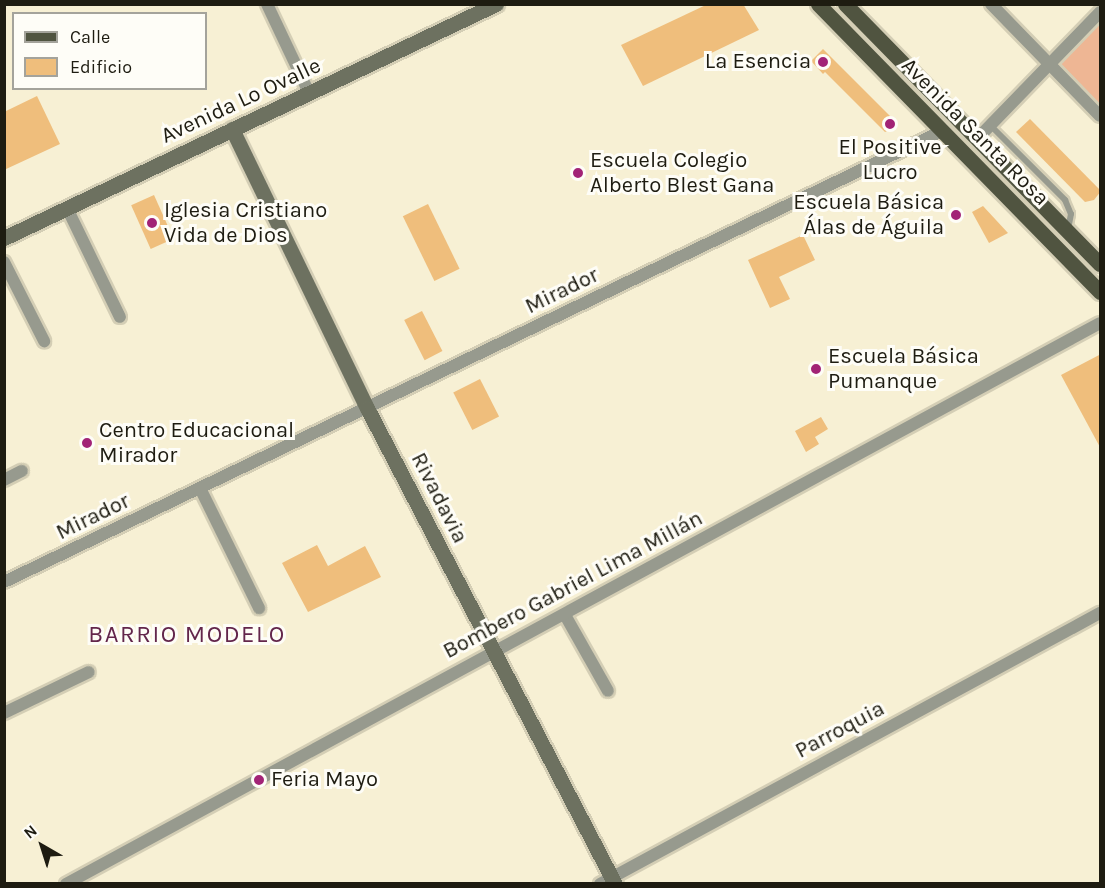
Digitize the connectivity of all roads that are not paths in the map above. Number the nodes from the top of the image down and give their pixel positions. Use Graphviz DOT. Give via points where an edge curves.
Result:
graph roads {
  1 [pos="267,4"];
  2 [pos="496,4"];
  3 [pos="818,4"];
  4 [pos="845,4"];
  5 [pos="991,4"];
  6 [pos="1101,12"];
  7 [pos="1050,65"];
  8 [pos="309,93"];
  9 [pos="1101,116"];
  10 [pos="991,126"];
  11 [pos="232,129"];
  12 [pos="942,131"];
  13 [pos="978,139"];
  14 [pos="67,208"];
  15 [pos="1068,230"];
  16 [pos="4,238"];
  17 [pos="4,262"];
  18 [pos="1100,263"];
  19 [pos="1101,292"];
  20 [pos="120,317"];
  21 [pos="1101,323"];
  22 [pos="44,341"];
  23 [pos="367,408"];
  24 [pos="22,471"];
  25 [pos="4,480"];
  26 [pos="200,488"];
  27 [pos="4,582"];
  28 [pos="259,608"];
  29 [pos="1101,613"];
  30 [pos="565,615"];
  31 [pos="494,653"];
  32 [pos="89,672"];
  33 [pos="608,692"];
  34 [pos="4,713"];
  35 [pos="609,881"];
  36 [pos="66,884"];
  1 -- 8 [label="street"];
  2 -- 8 [label="street, Avenida Lo Ovalle"];
  3 -- 12 [label="main road, Avenida Santa Rosa"];
  4 -- 13 [label="main road, Avenida Santa Rosa"];
  5 -- 7 [label="street"];
  6 -- 7 [label="street"];
  7 -- 9 [label="street"];
  7 -- 10 [label="street"];
  8 -- 11 [label="street, Avenida Lo Ovalle"];
  10 -- 13 [label="street"];
  10 -- 15 [label="lane, Avenida Santa Rosa" via="1065,200 1071,214"];
  11 -- 14 [label="street, Avenida Lo Ovalle"];
  11 -- 23 [label="street, Rivadavia"];
  12 -- 19 [label="main road, Avenida Santa Rosa"];
  12 -- 23 [label="street, Mirador"];
  13 -- 15 [label="main road, Avenida Santa Rosa"];
  14 -- 16 [label="street, Avenida Lo Ovalle"];
  14 -- 20 [label="street"];
  15 -- 18 [label="main road, Avenida Santa Rosa"];
  17 -- 22 [label="street"];
  21 -- 30 [label="street, Bombero Gabriel Lima Millán"];
  23 -- 26 [label="street, Mirador"];
  23 -- 31 [label="street, Rivadavia"];
  24 -- 25 [label="street"];
  26 -- 27 [label="street, Mirador"];
  26 -- 28 [label="street"];
  29 -- 35 [label="street, Parroquia"];
  30 -- 31 [label="street, Bombero Gabriel Lima Millán"];
  30 -- 33 [label="street"];
  31 -- 35 [label="street, Rivadavia"];
  31 -- 36 [label="street, Bombero Gabriel Lima Millán"];
  32 -- 34 [label="street"];
}
